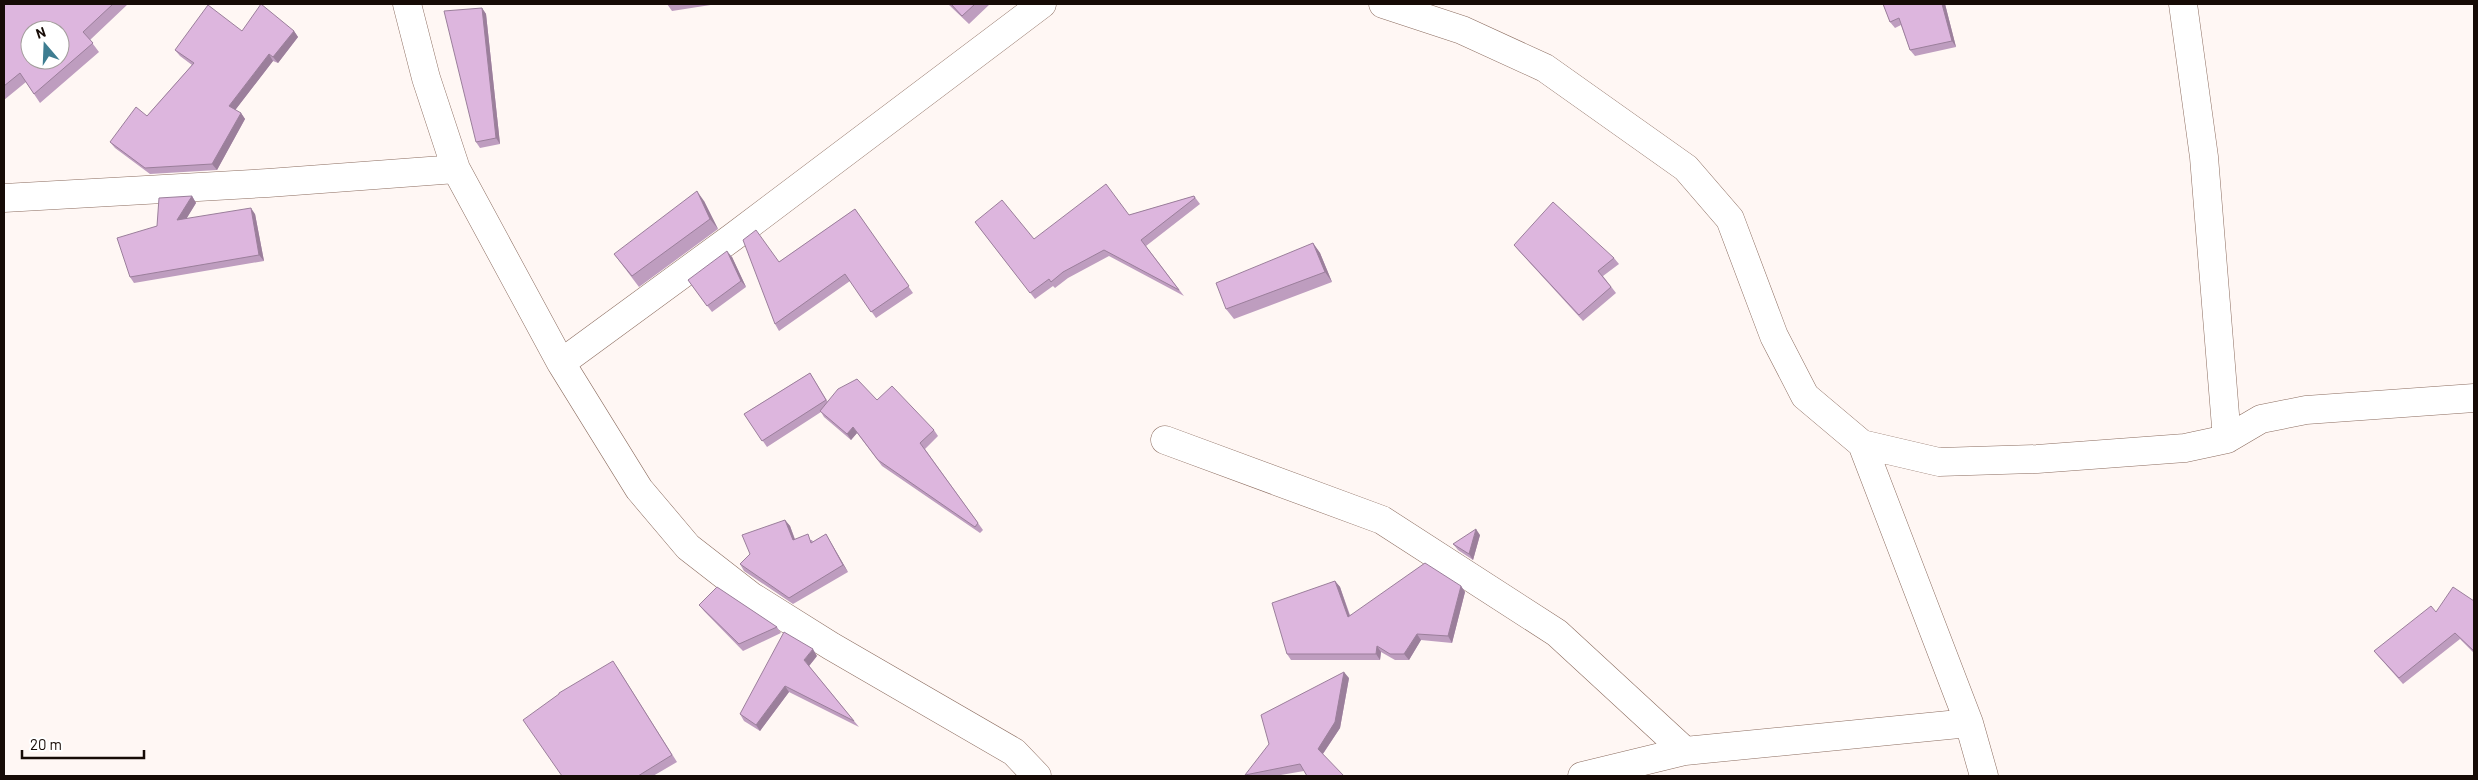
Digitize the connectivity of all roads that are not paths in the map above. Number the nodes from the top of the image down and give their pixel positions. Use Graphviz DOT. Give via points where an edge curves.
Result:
graph roads {
  1 [pos="407,4"];
  2 [pos="1042,4"];
  3 [pos="1383,4"];
  4 [pos="2182,4"];
  5 [pos="456,169"];
  6 [pos="4,198"];
  7 [pos="561,363"];
  8 [pos="2474,398"];
  9 [pos="2226,439"];
  10 [pos="1165,440"];
  11 [pos="1862,444"];
  12 [pos="1969,723"];
  13 [pos="1685,751"];
  14 [pos="1037,776"];
  15 [pos="1582,776"];
  16 [pos="1984,776"];
  1 -- 5 [label="street" via="426,78"];
  2 -- 7 [label="street"];
  3 -- 11 [label="street" via="1462,30 1545,68 1686,168 1730,219 1774,336 1805,396"];
  4 -- 9 [label="street" via="2204,157"];
  5 -- 6 [label="street"];
  5 -- 7 [label="street"];
  7 -- 14 [label="street" via="639,488 688,546 759,601 1014,752"];
  8 -- 9 [label="street" via="2306,410 2261,419"];
  9 -- 11 [label="street" via="2184,448 1938,462"];
  10 -- 13 [label="street" via="1382,520 1557,633"];
  11 -- 12 [label="street"];
  12 -- 13 [label="street"];
  12 -- 16 [label="street"];
  13 -- 15 [label="street"];
}
